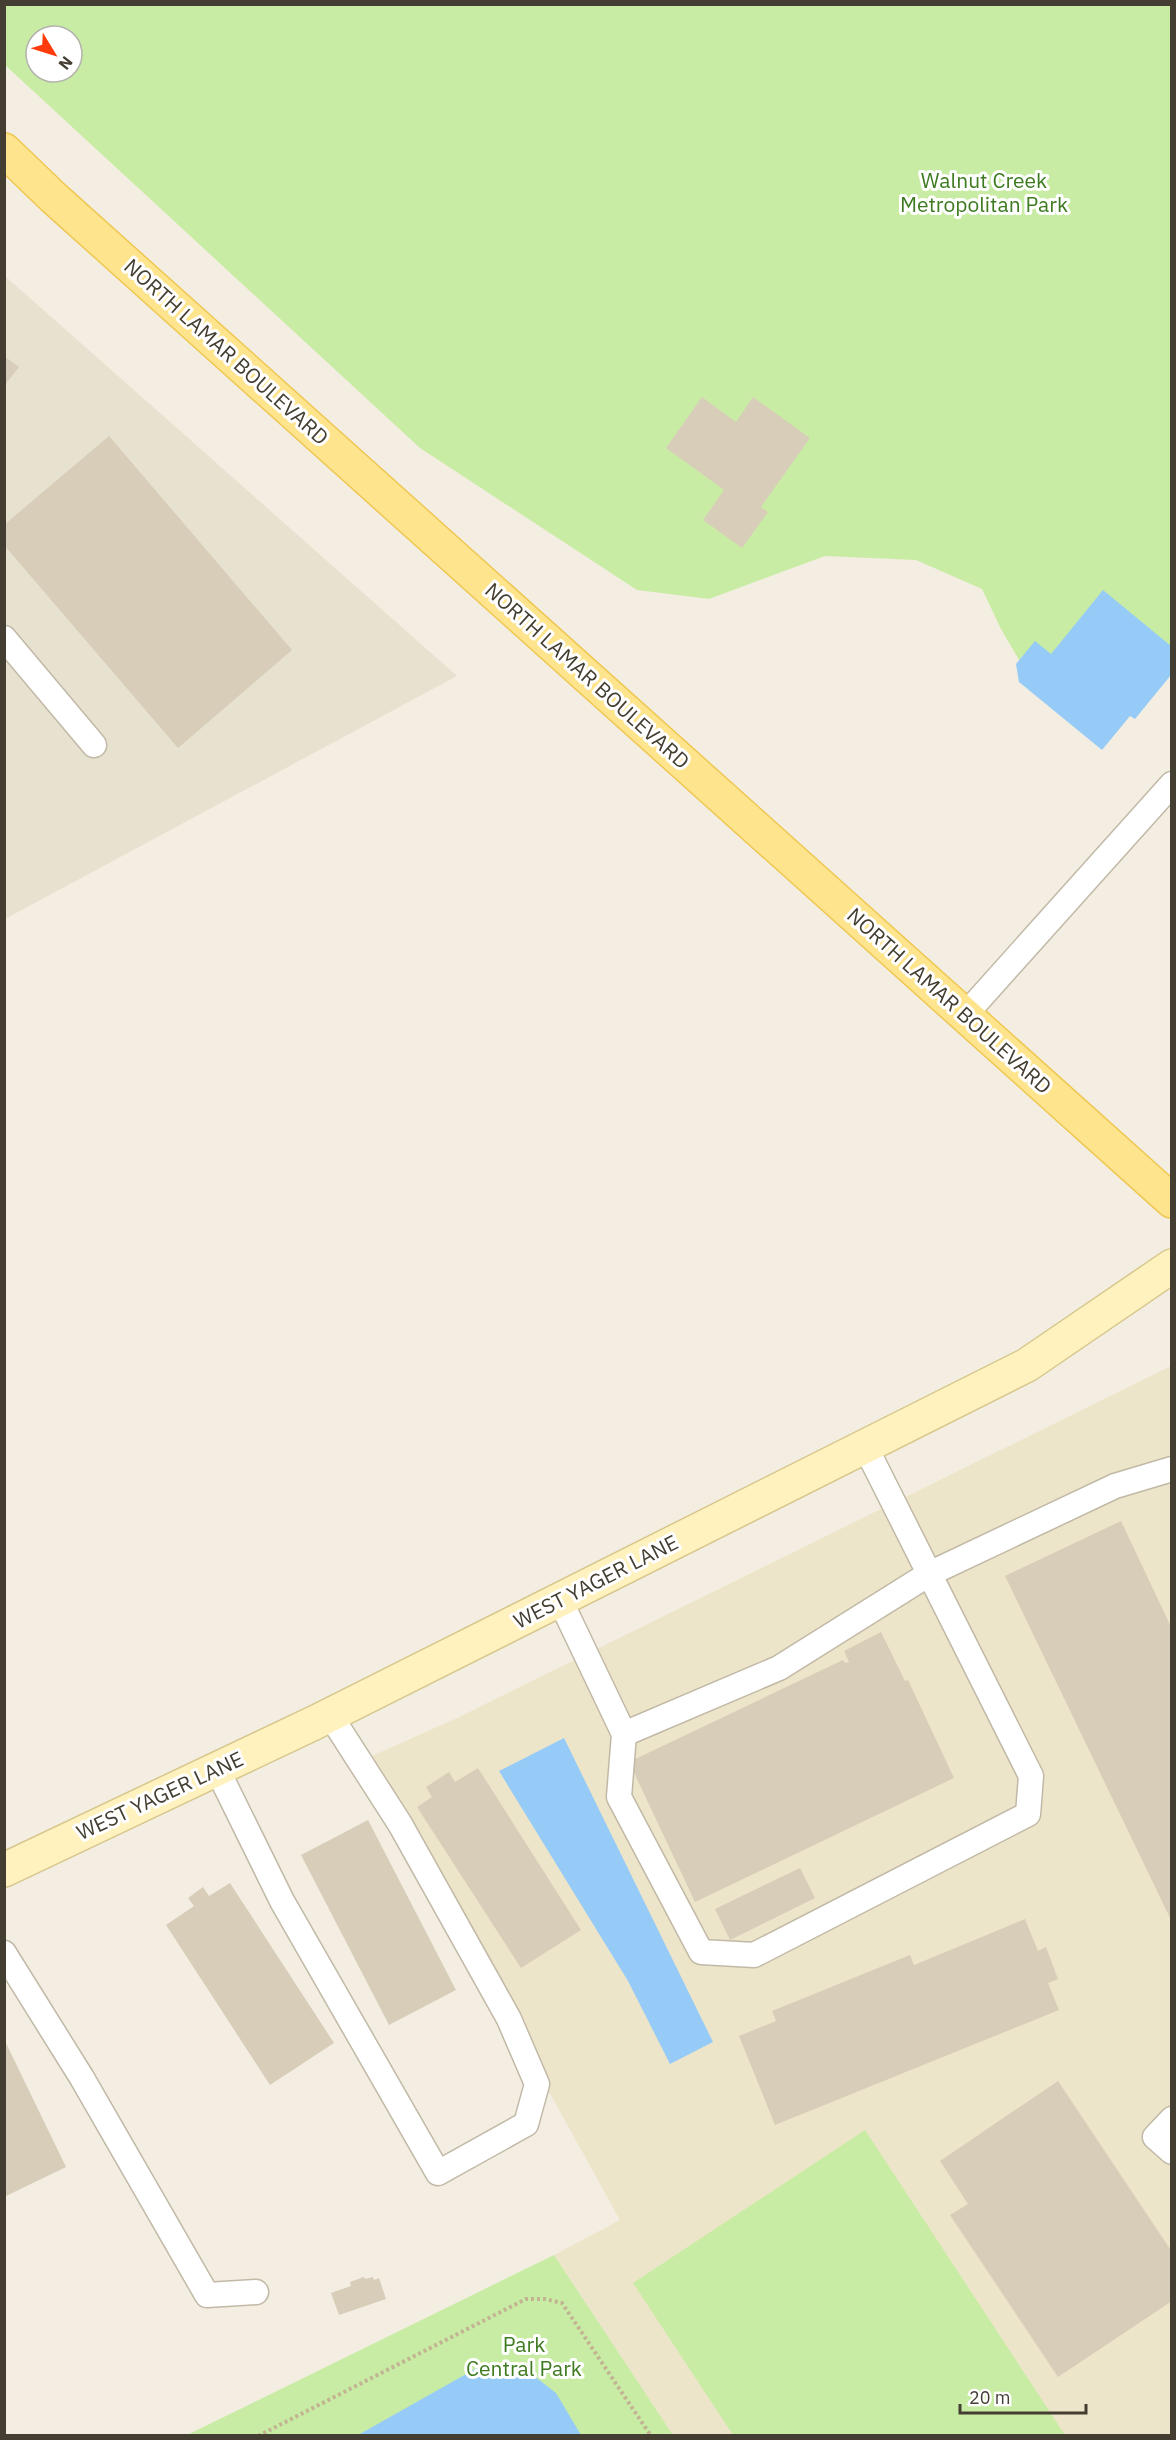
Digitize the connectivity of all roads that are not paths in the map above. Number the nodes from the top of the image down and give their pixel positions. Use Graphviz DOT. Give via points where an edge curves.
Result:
graph roads {
  1 [pos="4,150"];
  2 [pos="4,638"];
  3 [pos="94,746"];
  4 [pos="1172,784"];
  5 [pos="965,1015"];
  6 [pos="1172,1201"];
  7 [pos="1172,1266"];
  8 [pos="865,1446"];
  9 [pos="1172,1469"];
  10 [pos="929,1574"];
  11 [pos="560,1600"];
  12 [pos="330,1715"];
  13 [pos="624,1734"];
  14 [pos="217,1769"];
  15 [pos="4,1870"];
  16 [pos="4,1953"];
  17 [pos="1172,2120"];
  18 [pos="1172,2152"];
  19 [pos="256,2292"];
  1 -- 5 [label="main road, NORTH LAMAR BOULEVARD"];
  2 -- 3 [label="lane"];
  4 -- 5 [label="lane"];
  5 -- 6 [label="main road, NORTH LAMAR BOULEVARD"];
  7 -- 8 [label="main road, WEST YAGER LANE" via="1027,1365"];
  8 -- 10 [label="lane"];
  8 -- 11 [label="main road, WEST YAGER LANE"];
  9 -- 10 [label="lane" via="1116,1486"];
  10 -- 13 [label="lane" via="779,1668"];
  10 -- 13 [label="lane" via="1031,1776 1028,1814 754,1955 701,1952 618,1797"];
  11 -- 12 [label="main road, WEST YAGER LANE"];
  11 -- 13 [label="lane"];
  12 -- 14 [label="main road, WEST YAGER LANE"];
  12 -- 14 [label="lane" via="399,1824 504,2009 537,2084 526,2124 438,2173 282,1901"];
  14 -- 15 [label="main road, WEST YAGER LANE"];
  16 -- 19 [label="lane" via="82,2078 207,2295"];
  17 -- 18 [label="lane" via="1155,2137"];
}
